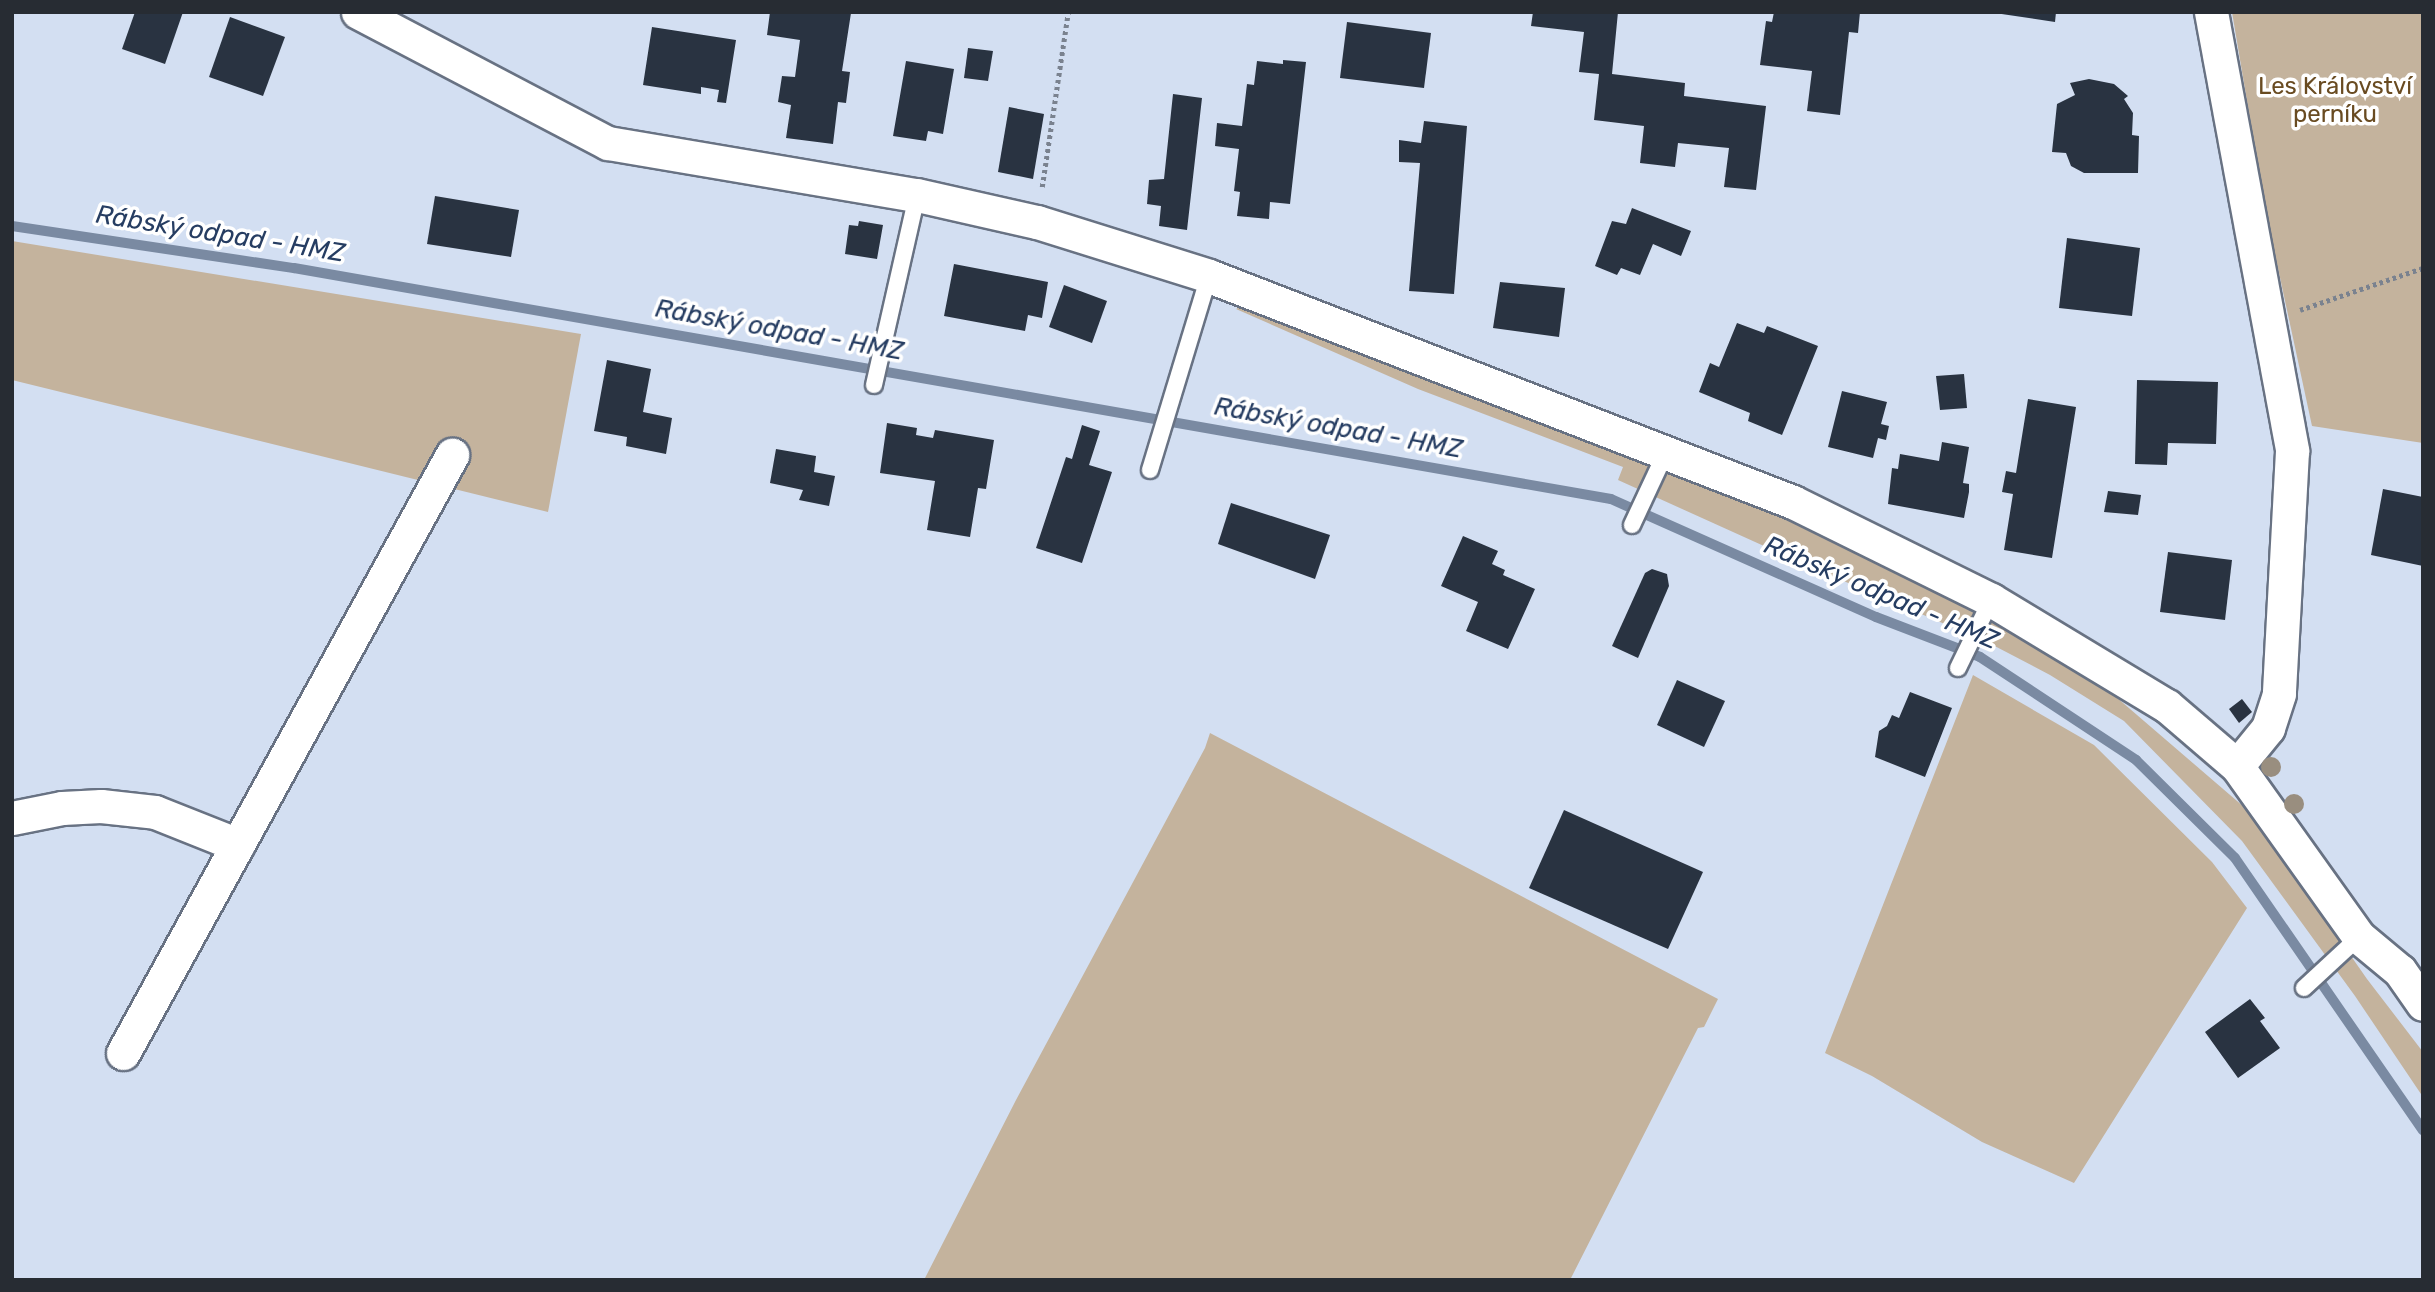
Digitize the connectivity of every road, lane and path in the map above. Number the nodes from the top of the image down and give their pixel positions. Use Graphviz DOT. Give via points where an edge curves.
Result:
graph roads {
  1 [pos="358,12"];
  2 [pos="1068,12"];
  3 [pos="2211,12"];
  4 [pos="917,195"];
  5 [pos="1037,222"];
  6 [pos="2423,268"];
  7 [pos="1209,276"];
  8 [pos="2269,321"];
  9 [pos="874,385"];
  10 [pos="1667,452"];
  11 [pos="452,455"];
  12 [pos="1150,470"];
  13 [pos="1633,525"];
  14 [pos="1985,615"];
  15 [pos="1958,668"];
  16 [pos="2237,766"];
  17 [pos="12,818"];
  18 [pos="237,845"];
  19 [pos="2347,948"];
  20 [pos="2411,975"];
  21 [pos="2304,988"];
  22 [pos="2423,1004"];
  23 [pos="123,1053"];
  1 -- 4 [label="street" via="608,143"];
  2 -- 5 [label="path"];
  3 -- 8 [label="street"];
  4 -- 5 [label="street"];
  4 -- 9 [label="lane"];
  5 -- 7 [label="street"];
  6 -- 8 [label="path"];
  7 -- 10 [label="street"];
  7 -- 12 [label="lane"];
  8 -- 16 [label="street" via="2292,451 2279,694 2268,728"];
  10 -- 13 [label="lane"];
  10 -- 14 [label="street" via="1793,502"];
  11 -- 18 [label="street"];
  14 -- 15 [label="lane"];
  14 -- 16 [label="street" via="2166,706"];
  16 -- 19 [label="street"];
  17 -- 18 [label="street" via="101,806 155,812"];
  18 -- 23 [label="street"];
  19 -- 20 [label="street"];
  19 -- 21 [label="lane"];
  20 -- 22 [label="street"];
}
